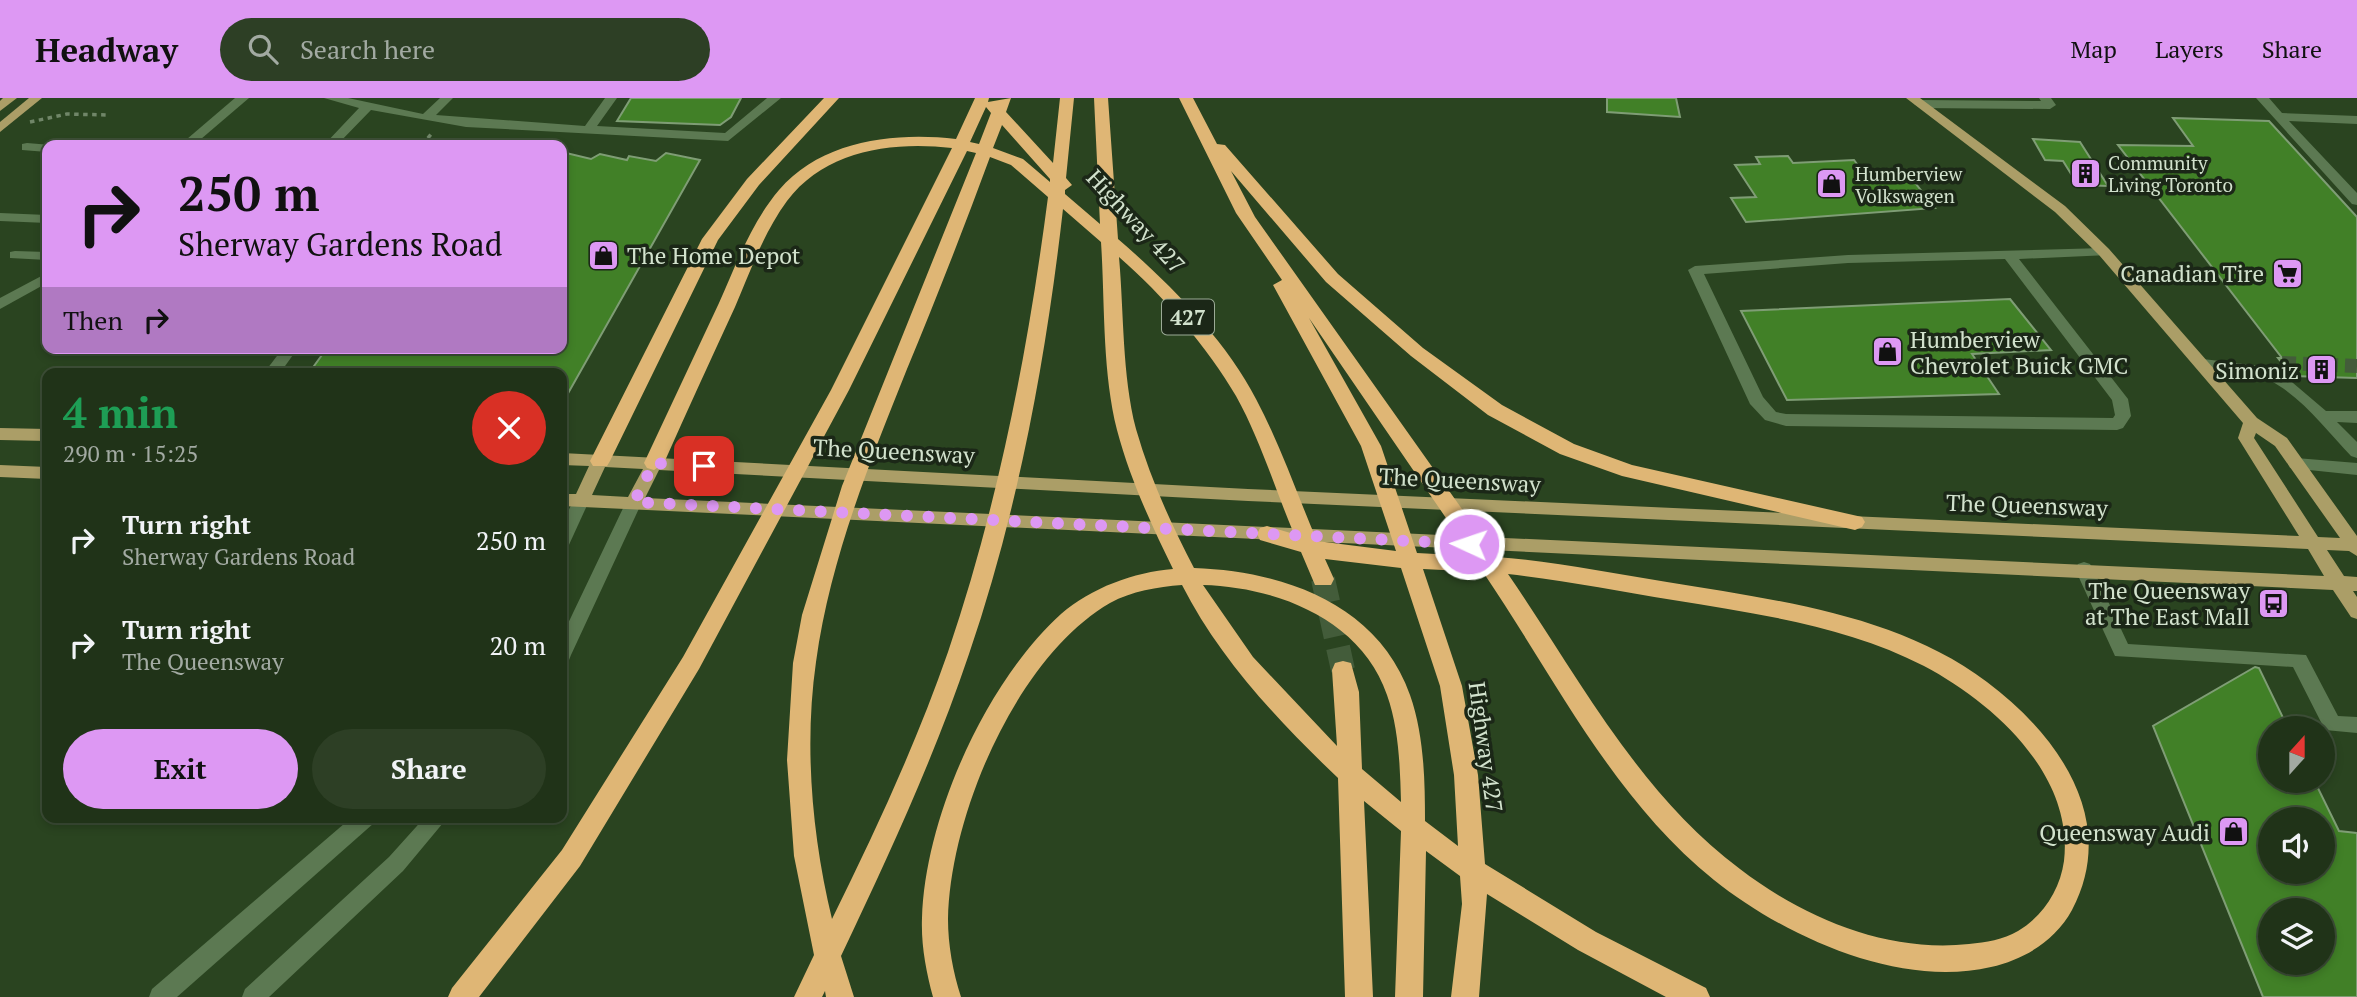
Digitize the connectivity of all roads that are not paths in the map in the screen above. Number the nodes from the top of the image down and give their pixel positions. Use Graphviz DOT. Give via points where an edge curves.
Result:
graph roads {
  1 [pos="11,98"];
  2 [pos="36,98"];
  3 [pos="243,98"];
  4 [pos="330,98"];
  5 [pos="447,98"];
  6 [pos="611,98"];
  7 [pos="775,98"];
  8 [pos="832,98"];
  9 [pos="984,98"];
  10 [pos="1004,98"];
  11 [pos="1067,98"];
  12 [pos="1101,98"];
  13 [pos="1186,98"];
  14 [pos="2045,98"];
  15 [pos="2262,98"];
  16 [pos="1916,101"];
  17 [pos="0,107"];
  18 [pos="367,107"];
  19 [pos="1194,116"];
  20 [pos="2278,117"];
  21 [pos="426,118"];
  22 [pos="2357,120"];
  23 [pos="0,128"];
  24 [pos="588,130"];
  25 [pos="192,140"];
  26 [pos="335,140"];
  27 [pos="27,147"];
  28 [pos="42,148"];
  29 [pos="2357,201"];
  30 [pos="1244,213"];
  31 [pos="0,217"];
  32 [pos="42,219"];
  33 [pos="2104,253"];
  34 [pos="15,255"];
  35 [pos="42,256"];
  36 [pos="2010,256"];
  37 [pos="1149,274"];
  38 [pos="42,283"];
  39 [pos="0,304"];
  40 [pos="286,354"];
  41 [pos="2283,363"];
  42 [pos="2203,364"];
  43 [pos="2245,365"];
  44 [pos="276,368"];
  45 [pos="2322,415"];
  46 [pos="2357,417"];
  47 [pos="2251,422"];
  48 [pos="0,434"];
  49 [pos="42,435"];
  50 [pos="2357,452"];
  51 [pos="567,459"];
  52 [pos="600,461"];
  53 [pos="654,463"];
  54 [pos="2296,464"];
  55 [pos="2357,469"];
  56 [pos="0,471"];
  57 [pos="42,473"];
  58 [pos="567,500"];
  59 [pos="581,501"];
  60 [pos="634,502"];
  61 [pos="1855,522"];
  62 [pos="567,531"];
  63 [pos="1267,534"];
  64 [pos="2313,542"];
  65 [pos="2356,546"];
  66 [pos="1517,556"];
  67 [pos="2084,569"];
  68 [pos="1323,579"];
  69 [pos="2348,583"];
  70 [pos="2357,612"];
  71 [pos="567,644"];
  72 [pos="1343,670"];
  73 [pos="2357,725"];
  74 [pos="360,823"];
  75 [pos="433,823"];
  76 [pos="1354,932"];
  77 [pos="160,997"];
  78 [pos="253,997"];
  79 [pos="462,997"];
  80 [pos="808,997"];
  81 [pos="841,997"];
  82 [pos="947,997"];
  83 [pos="1343,997"];
  84 [pos="1359,997"];
  85 [pos="1409,997"];
  86 [pos="1465,997"];
  87 [pos="1696,997"];
  1 -- 17 [label="main road"];
  2 -- 23 [label="main road"];
  3 -- 25 [label="street"];
  4 -- 18 [label="street"];
  5 -- 21 [label="street"];
  6 -- 24 [label="street"];
  7 -- 24 [label="street" via="728,136"];
  8 -- 52 [label="highway" via="753,182 710,239"];
  9 -- 37 [label="highway, Highway 427 / 427"];
  9 -- 79 [label="highway" via="840,390 691,663 571,858"];
  10 -- 81 [label="highway" via="832,544 813,616 799,753 801,817 815,902"];
  11 -- 80 [label="highway" via="1051,244 1024,405 974,604 930,727 865,880"];
  12 -- 87 [label="highway" via="1126,426 1150,497 1189,582 1280,704 1378,800 1515,901"];
  13 -- 19 [label="highway"];
  14 -- 16 [label="street" via="2050,105"];
  15 -- 20 [label="street"];
  16 -- 33 [label="main road" via="2033,186"];
  18 -- 21 [label="street"];
  18 -- 26 [label="street"];
  19 -- 30 [label="highway"];
  19 -- 61 [label="highway" via="1332,278 1417,352 1496,410 1567,449 1629,471"];
  20 -- 22 [label="street"];
  20 -- 29 [label="street"];
  21 -- 24 [label="street"];
  27 -- 28 [label="street"];
  30 -- 66 [label="highway" via="1438,490 1600,735 1694,847 1755,895 1800,921 1877,949 1924,957 1989,956 2032,937 2058,914 2077,860 2067,793 2026,730 1957,673 1884,637 1842,624"];
  30 -- 86 [label="highway, Highway 427" via="1371,446 1451,686 1466,775 1475,904"];
  31 -- 32 [label="street"];
  33 -- 36 [label="street"];
  33 -- 42 [label="main road"];
  34 -- 35 [label="street"];
  36 -- 36 [label="street" via="2120,399 2123,416 2117,424 1800,421 1772,416 1756,400 1695,270 1747,264"];
  37 -- 53 [label="highway" via="1017,162 997,153 936,140 888,143 849,152 803,176 774,208"];
  37 -- 68 [label="highway, Highway 427 / 427" via="1223,360 1247,399"];
  38 -- 39 [label="street"];
  40 -- 44 [label="street"];
  41 -- 43 [label="street"];
  42 -- 43 [label="street"];
  42 -- 47 [label="main road"];
  43 -- 45 [label="street" via="2280,376"];
  45 -- 46 [label="street"];
  45 -- 50 [label="street"];
  47 -- 54 [label="main road" via="2280,442"];
  47 -- 64 [label="main road" via="2246,438"];
  48 -- 49 [label="main road"];
  51 -- 52 [label="main road, The Queensway"];
  52 -- 53 [label="main road, The Queensway"];
  52 -- 59 [label="main road"];
  53 -- 60 [label="main road"];
  53 -- 61 [label="main road, The Queensway"];
  54 -- 55 [label="street"];
  54 -- 65 [label="main road"];
  56 -- 57 [label="main road"];
  58 -- 59 [label="main road"];
  59 -- 60 [label="main road"];
  59 -- 62 [label="street"];
  60 -- 63 [label="main road"];
  60 -- 71 [label="street"];
  61 -- 64 [label="main road, The Queensway"];
  63 -- 66 [label="highway" via="1331,552"];
  64 -- 65 [label="main road, The Queensway"];
  64 -- 69 [label="main road"];
  66 -- 67 [label="main road"];
  67 -- 69 [label="main road"];
  67 -- 73 [label="street" via="2122,651 2299,660 2332,724"];
  69 -- 70 [label="main road"];
  72 -- 76 [label="highway" via="1348,705"];
  74 -- 77 [label="street"];
  75 -- 78 [label="street" via="396,864"];
  76 -- 83 [label="highway"];
  76 -- 84 [label="highway"];
  82 -- 85 [label="highway" via="934,914 945,849 987,736 1012,689 1060,627 1102,597 1143,582 1179,577 1215,577 1296,593 1358,636 1390,675 1407,726 1411,760 1414,886"];
}
